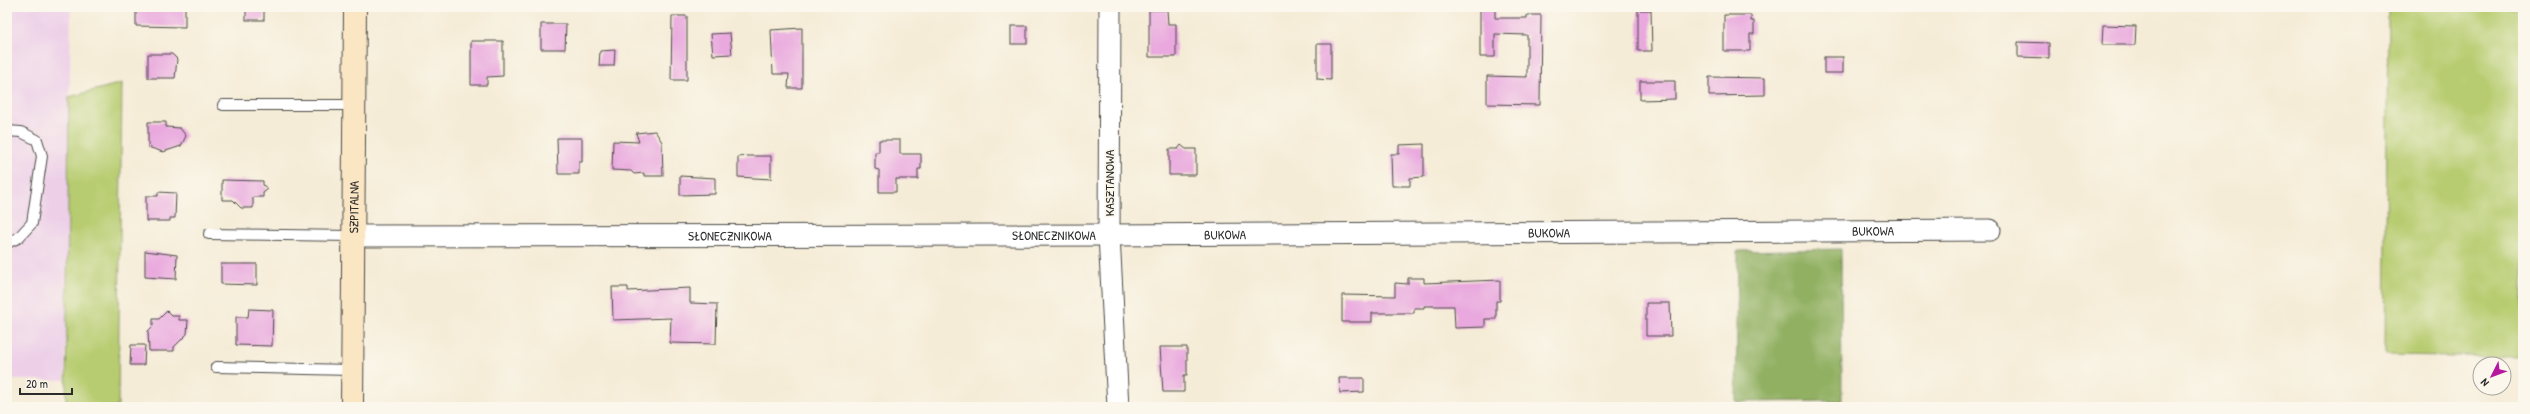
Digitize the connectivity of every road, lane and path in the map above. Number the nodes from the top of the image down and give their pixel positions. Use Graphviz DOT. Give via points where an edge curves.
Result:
graph roads {
  1 [pos="355,7"];
  2 [pos="1110,7"];
  3 [pos="223,105"];
  4 [pos="353,105"];
  5 [pos="7,131"];
  6 [pos="1990,230"];
  7 [pos="209,234"];
  8 [pos="1109,235"];
  9 [pos="352,236"];
  10 [pos="7,243"];
  11 [pos="216,367"];
  12 [pos="352,370"];
  13 [pos="352,407"];
  14 [pos="1118,407"];
  1 -- 4 [label="street, SZPITALNA"];
  2 -- 8 [label="street, KASZTANOWA"];
  3 -- 4 [label="lane"];
  4 -- 9 [label="street, SZPITALNA"];
  5 -- 10 [label="lane" via="21,132 37,140 42,156 32,223 18,238"];
  6 -- 8 [label="street, BUKOWA"];
  7 -- 9 [label="lane"];
  8 -- 9 [label="street, SŁONECZNIKOWA"];
  8 -- 14 [label="street, KASZTANOWA"];
  9 -- 12 [label="street, SZPITALNA"];
  11 -- 12 [label="lane"];
  12 -- 13 [label="street, SZPITALNA"];
}
